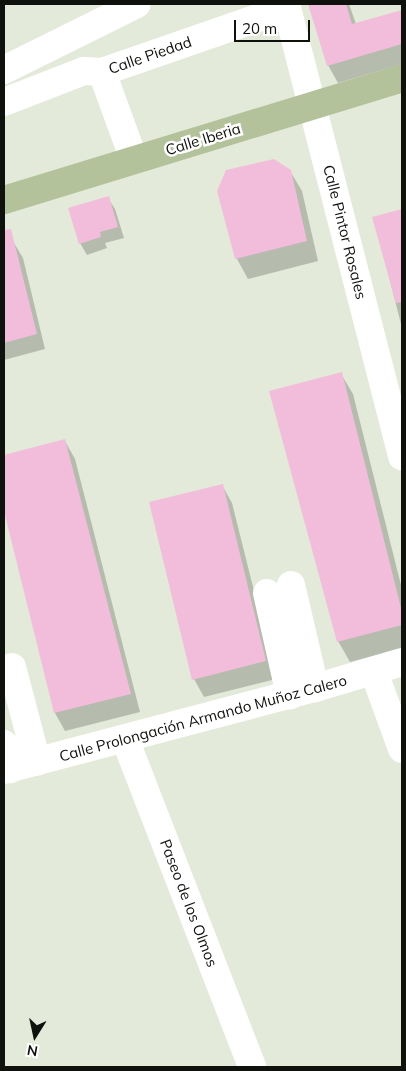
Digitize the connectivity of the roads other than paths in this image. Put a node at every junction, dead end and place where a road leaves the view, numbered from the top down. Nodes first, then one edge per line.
1 (138, 4) edge
2 (287, 8) joint
3 (4, 70) edge
4 (102, 72) junction
5 (402, 78) edge
6 (4, 102) edge
7 (313, 106) junction
8 (134, 160) junction
9 (4, 200) edge
10 (402, 457) edge
11 (279, 589) dead end
12 (402, 662) edge
13 (12, 667) dead end
14 (374, 672) junction
15 (302, 692) junction
16 (125, 738) junction
17 (402, 749) edge
18 (6, 761) edge
19 (37, 762) junction
20 (252, 1067) edge

1 - 3 street
2 - 4 street, Calle Piedad
2 - 7 street, Calle Pintor Rosales
4 - 6 street
4 - 8 street, Calle Piedad
5 - 7 main road, Calle Iberia
7 - 8 main road, Calle Iberia
7 - 10 street, Calle Pintor Rosales
8 - 9 main road, Calle Iberia
11 - 15 street
12 - 14 street, Calle Prolongación Armando Muñoz Calero
13 - 19 street
14 - 15 street, Calle Prolongación Armando Muñoz Calero
14 - 17 street
15 - 16 street, Calle Prolongación Armando Muñoz Calero
16 - 19 street, Calle Prolongación Armando Muñoz Calero
16 - 20 street, Paseo de los Olmos
18 - 19 street, Calle Prolongación Armando Muñoz Calero

